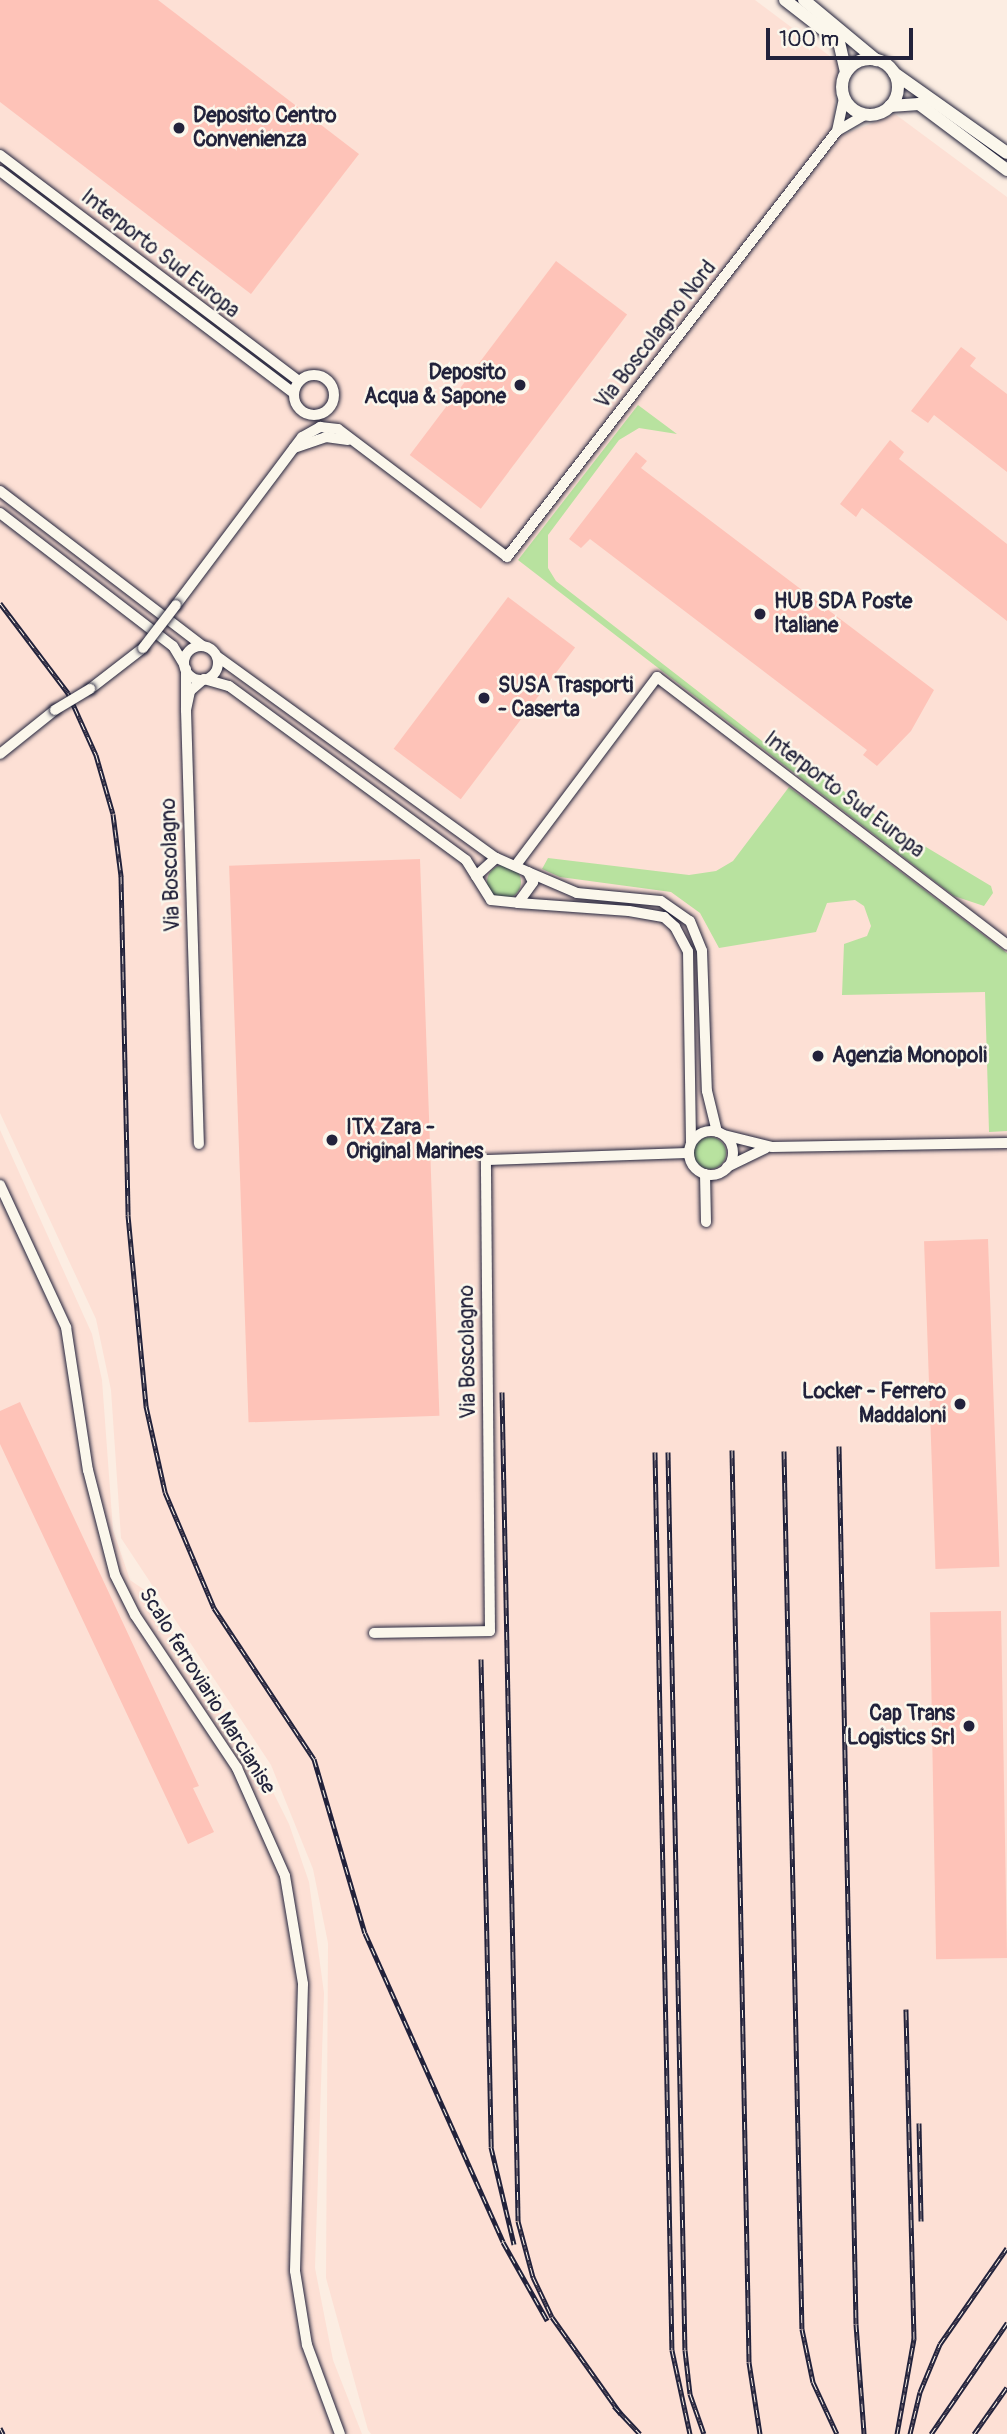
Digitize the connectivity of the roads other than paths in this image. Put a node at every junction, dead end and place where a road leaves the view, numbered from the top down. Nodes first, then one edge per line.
1 (785, 0) edge
2 (804, 0) edge
3 (879, 61) junction
4 (846, 72) junction
5 (893, 72) junction
6 (844, 99) junction
7 (890, 106) junction
8 (865, 115) junction
9 (837, 131) junction
10 (1007, 153) edge
11 (0, 155) edge
12 (1007, 170) edge
13 (0, 171) edge
14 (299, 381) junction
15 (294, 393) junction
16 (0, 491) edge
17 (0, 513) edge
18 (203, 646) junction
19 (218, 657) junction
20 (185, 666) junction
21 (204, 679) junction
22 (186, 710) junction
23 (0, 754) edge
24 (496, 859) junction
25 (516, 865) junction
26 (528, 872) junction
27 (476, 876) junction
28 (518, 903) junction
29 (1007, 945) edge
30 (721, 1134) junction
31 (1007, 1143) edge
32 (199, 1144) dead end
33 (690, 1147) junction
34 (772, 1147) junction
35 (727, 1167) junction
36 (705, 1174) junction
37 (0, 1185) edge
38 (706, 1222) dead end
39 (374, 1633) dead end
40 (340, 2434) edge

1 - 4 main road
2 - 3 main road
3 - 4 main road
3 - 5 main road
4 - 6 main road
5 - 7 main road
5 - 10 main road
6 - 8 main road
6 - 9 street, Via Boscolagno Nord
7 - 8 main road
7 - 12 main road
8 - 9 street, Via Boscolagno Nord
9 - 23 street, Via Boscolagno Nord, bridge
11 - 14 street, Interporto Sud Europa
13 - 15 street, Interporto Sud Europa
14 - 15 street
14 - 15 street
16 - 18 street
17 - 20 street
18 - 19 street
18 - 20 street
19 - 21 street
19 - 24 street
20 - 21 street
20 - 22 street, Via Boscolagno
21 - 22 street
21 - 27 street
22 - 32 street, Via Boscolagno
24 - 25 street
24 - 27 street
25 - 26 street
25 - 29 street, Interporto Sud Europa
26 - 28 street
26 - 30 street
27 - 28 street
28 - 33 street
30 - 33 street, Via Boscolagno
30 - 34 street
30 - 35 street
31 - 34 street
33 - 36 street
33 - 39 street, Via Boscolagno
34 - 35 street
35 - 36 street
36 - 38 street
37 - 40 street, Scalo ferroviario Marcianise

